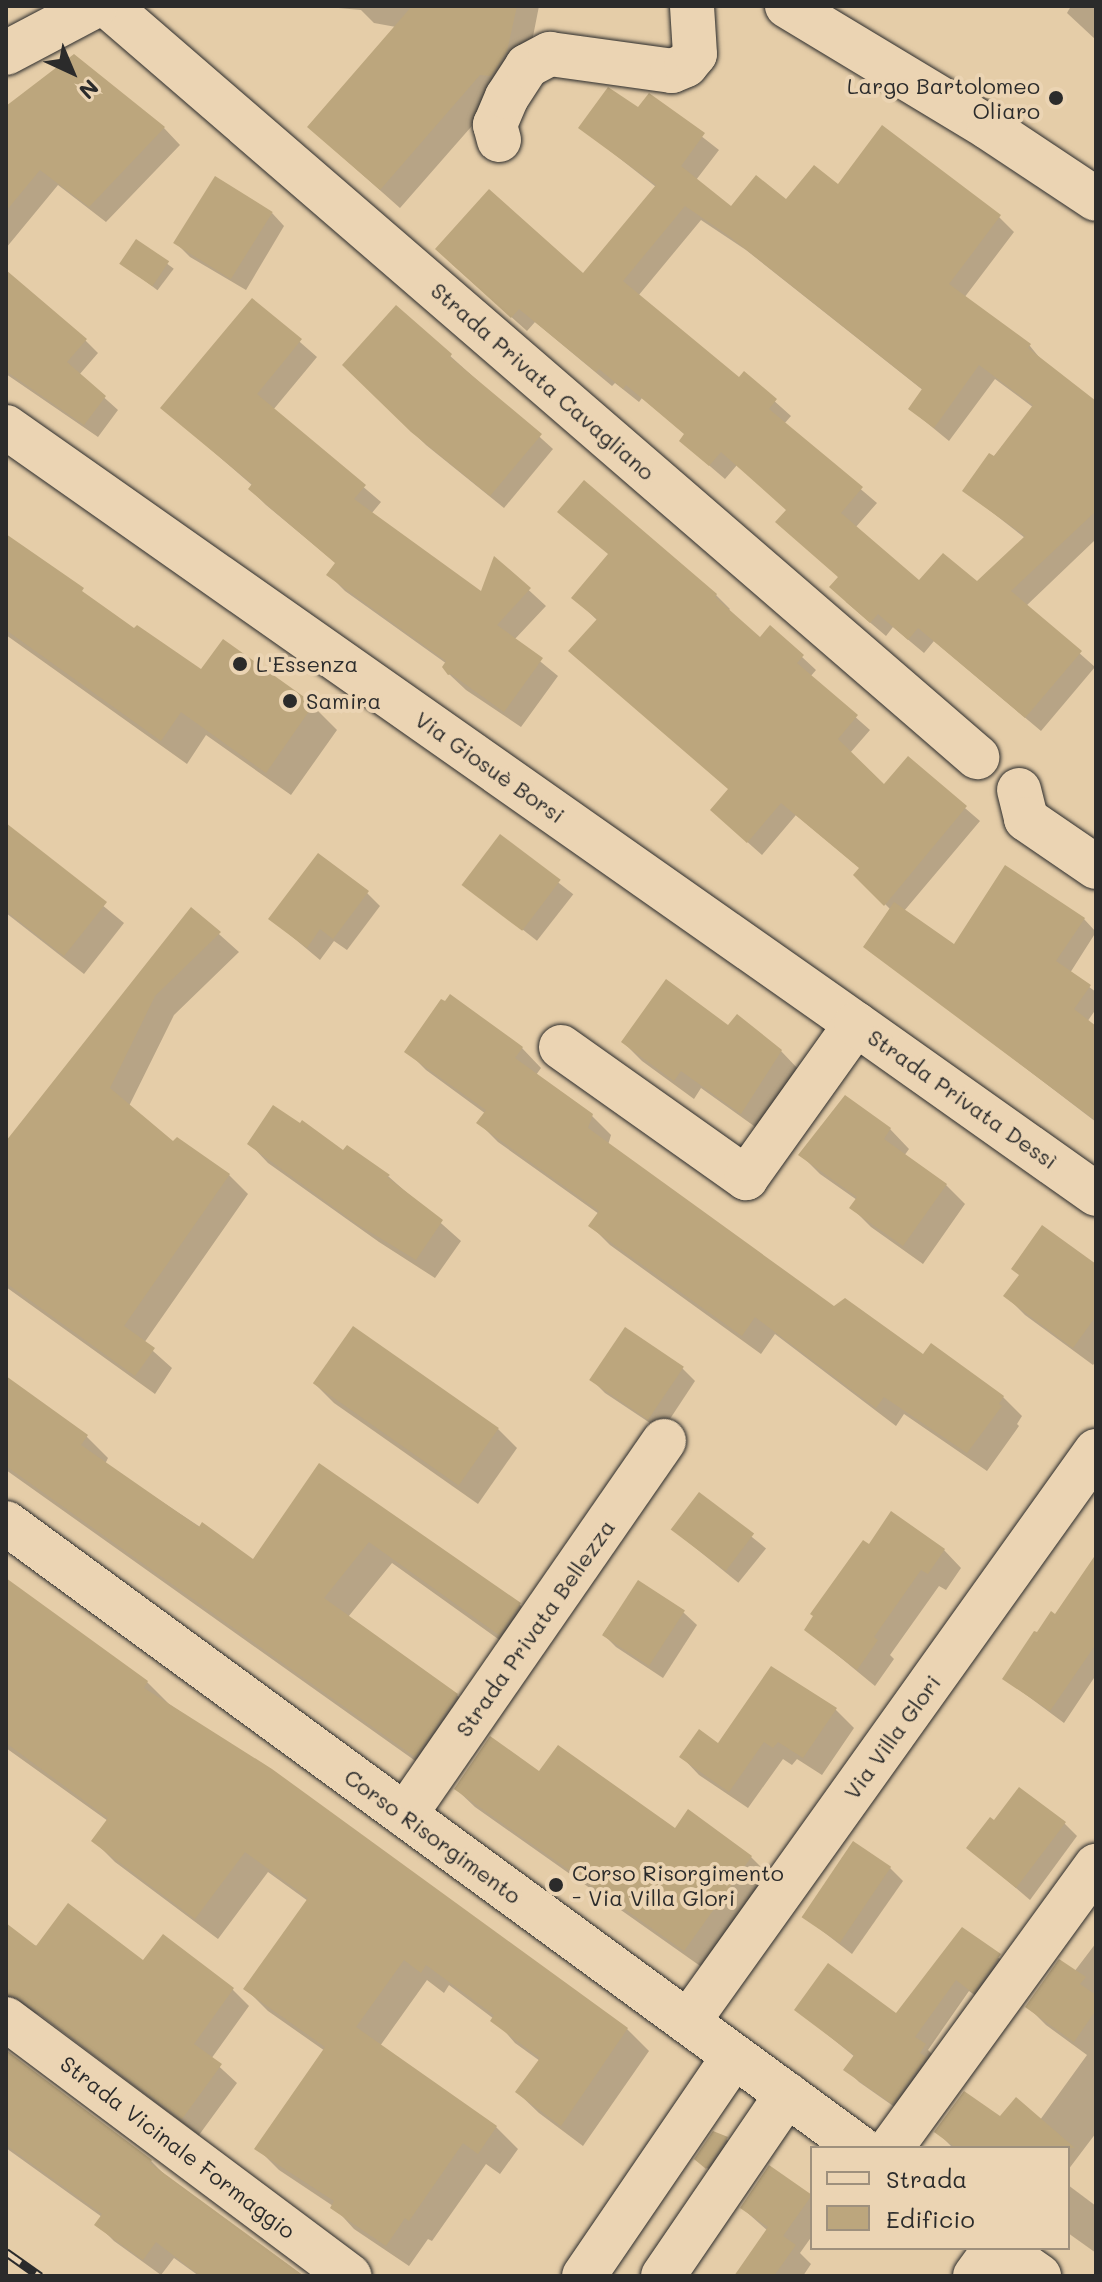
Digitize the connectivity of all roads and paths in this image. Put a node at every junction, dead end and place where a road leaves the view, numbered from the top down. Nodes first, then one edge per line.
1 (95, 6) edge
2 (108, 6) edge
3 (692, 6) edge
4 (787, 6) edge
5 (6, 53) edge
6 (499, 140) dead end
7 (1096, 199) edge
8 (6, 427) edge
9 (977, 757) dead end
10 (1019, 790) dead end
11 (1096, 867) edge
12 (856, 1024) junction
13 (561, 1047) dead end
14 (1096, 1194) edge
15 (664, 1441) dead end
16 (1096, 1451) edge
17 (6, 1523) edge
18 (405, 1815) junction
19 (1096, 1866) edge
20 (6, 2019) edge
21 (688, 2022) junction
22 (734, 2056) junction
23 (787, 2094) junction
24 (857, 2146) edge
25 (892, 2146) edge
26 (995, 2250) edge
27 (1000, 2250) edge
28 (349, 2276) edge
29 (584, 2276) edge
30 (663, 2276) edge
31 (975, 2276) edge
32 (1039, 2276) edge

1 - 5 street
2 - 9 street, Strada Privata Cavagliano
3 - 6 street
4 - 7 street
8 - 12 street, Via Giosuè Borsi
10 - 11 street
12 - 13 street, Strada Privata Dessì
12 - 14 street, Strada Privata Dessì
15 - 18 street, Strada Privata Bellezza
16 - 21 street, Via Villa Glori
17 - 18 street, Corso Risorgimento
18 - 21 street, Corso Risorgimento
19 - 25 street
20 - 28 street, Strada Vicinale Formaggio
21 - 22 street, Corso Risorgimento
22 - 23 street, Corso Risorgimento
22 - 29 street
23 - 24 street, Corso Risorgimento
23 - 30 street
26 - 31 street
27 - 32 street

